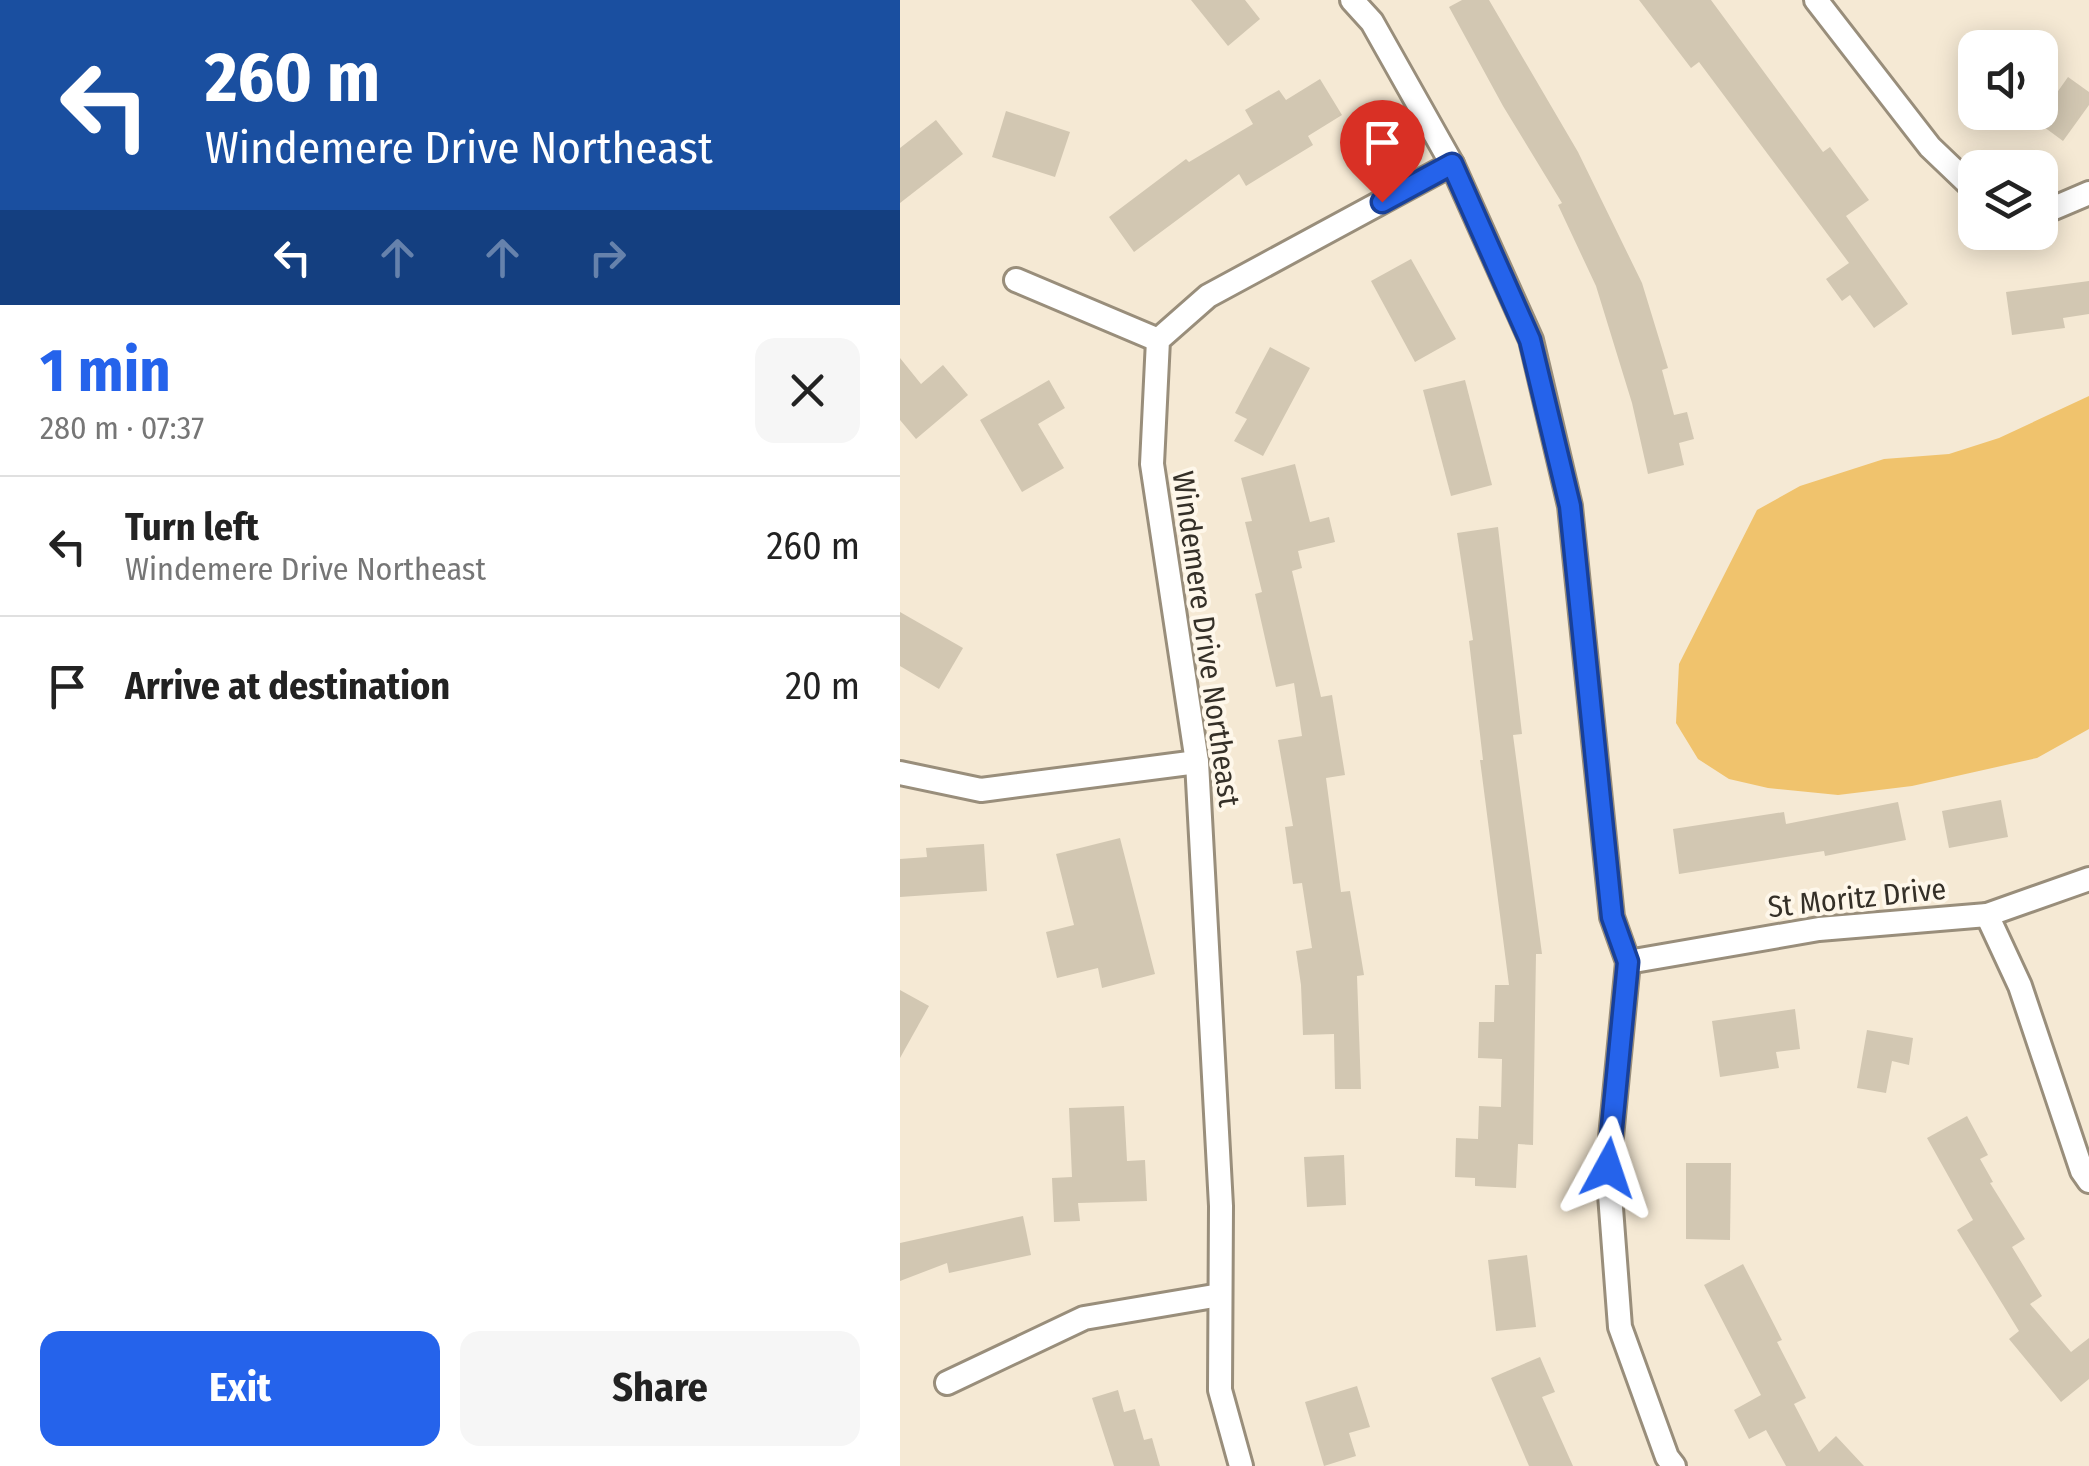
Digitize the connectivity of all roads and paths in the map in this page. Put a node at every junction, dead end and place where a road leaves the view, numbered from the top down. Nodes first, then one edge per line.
1 (1352, 0) edge
2 (1816, 0) edge
3 (1452, 164) junction
4 (1958, 174) edge
5 (2089, 193) edge
6 (2058, 206) edge
7 (1016, 280) dead end
8 (1158, 340) junction
9 (1197, 762) junction
10 (900, 773) edge
11 (2089, 879) edge
12 (1987, 915) junction
13 (1628, 962) junction
14 (2089, 1181) edge
15 (1220, 1295) junction
16 (947, 1383) dead end
17 (1241, 1466) edge
18 (1674, 1466) edge

1 - 3 street
2 - 4 street
3 - 8 street
3 - 13 street
5 - 6 street
7 - 8 street
8 - 9 street, Windemere Drive Northeast
9 - 10 street
9 - 15 street, Windemere Drive Northeast
11 - 12 street, St Moritz Drive
12 - 13 street, St Moritz Drive
12 - 14 street
13 - 18 street
15 - 16 street
15 - 17 street, Windemere Drive Northeast

